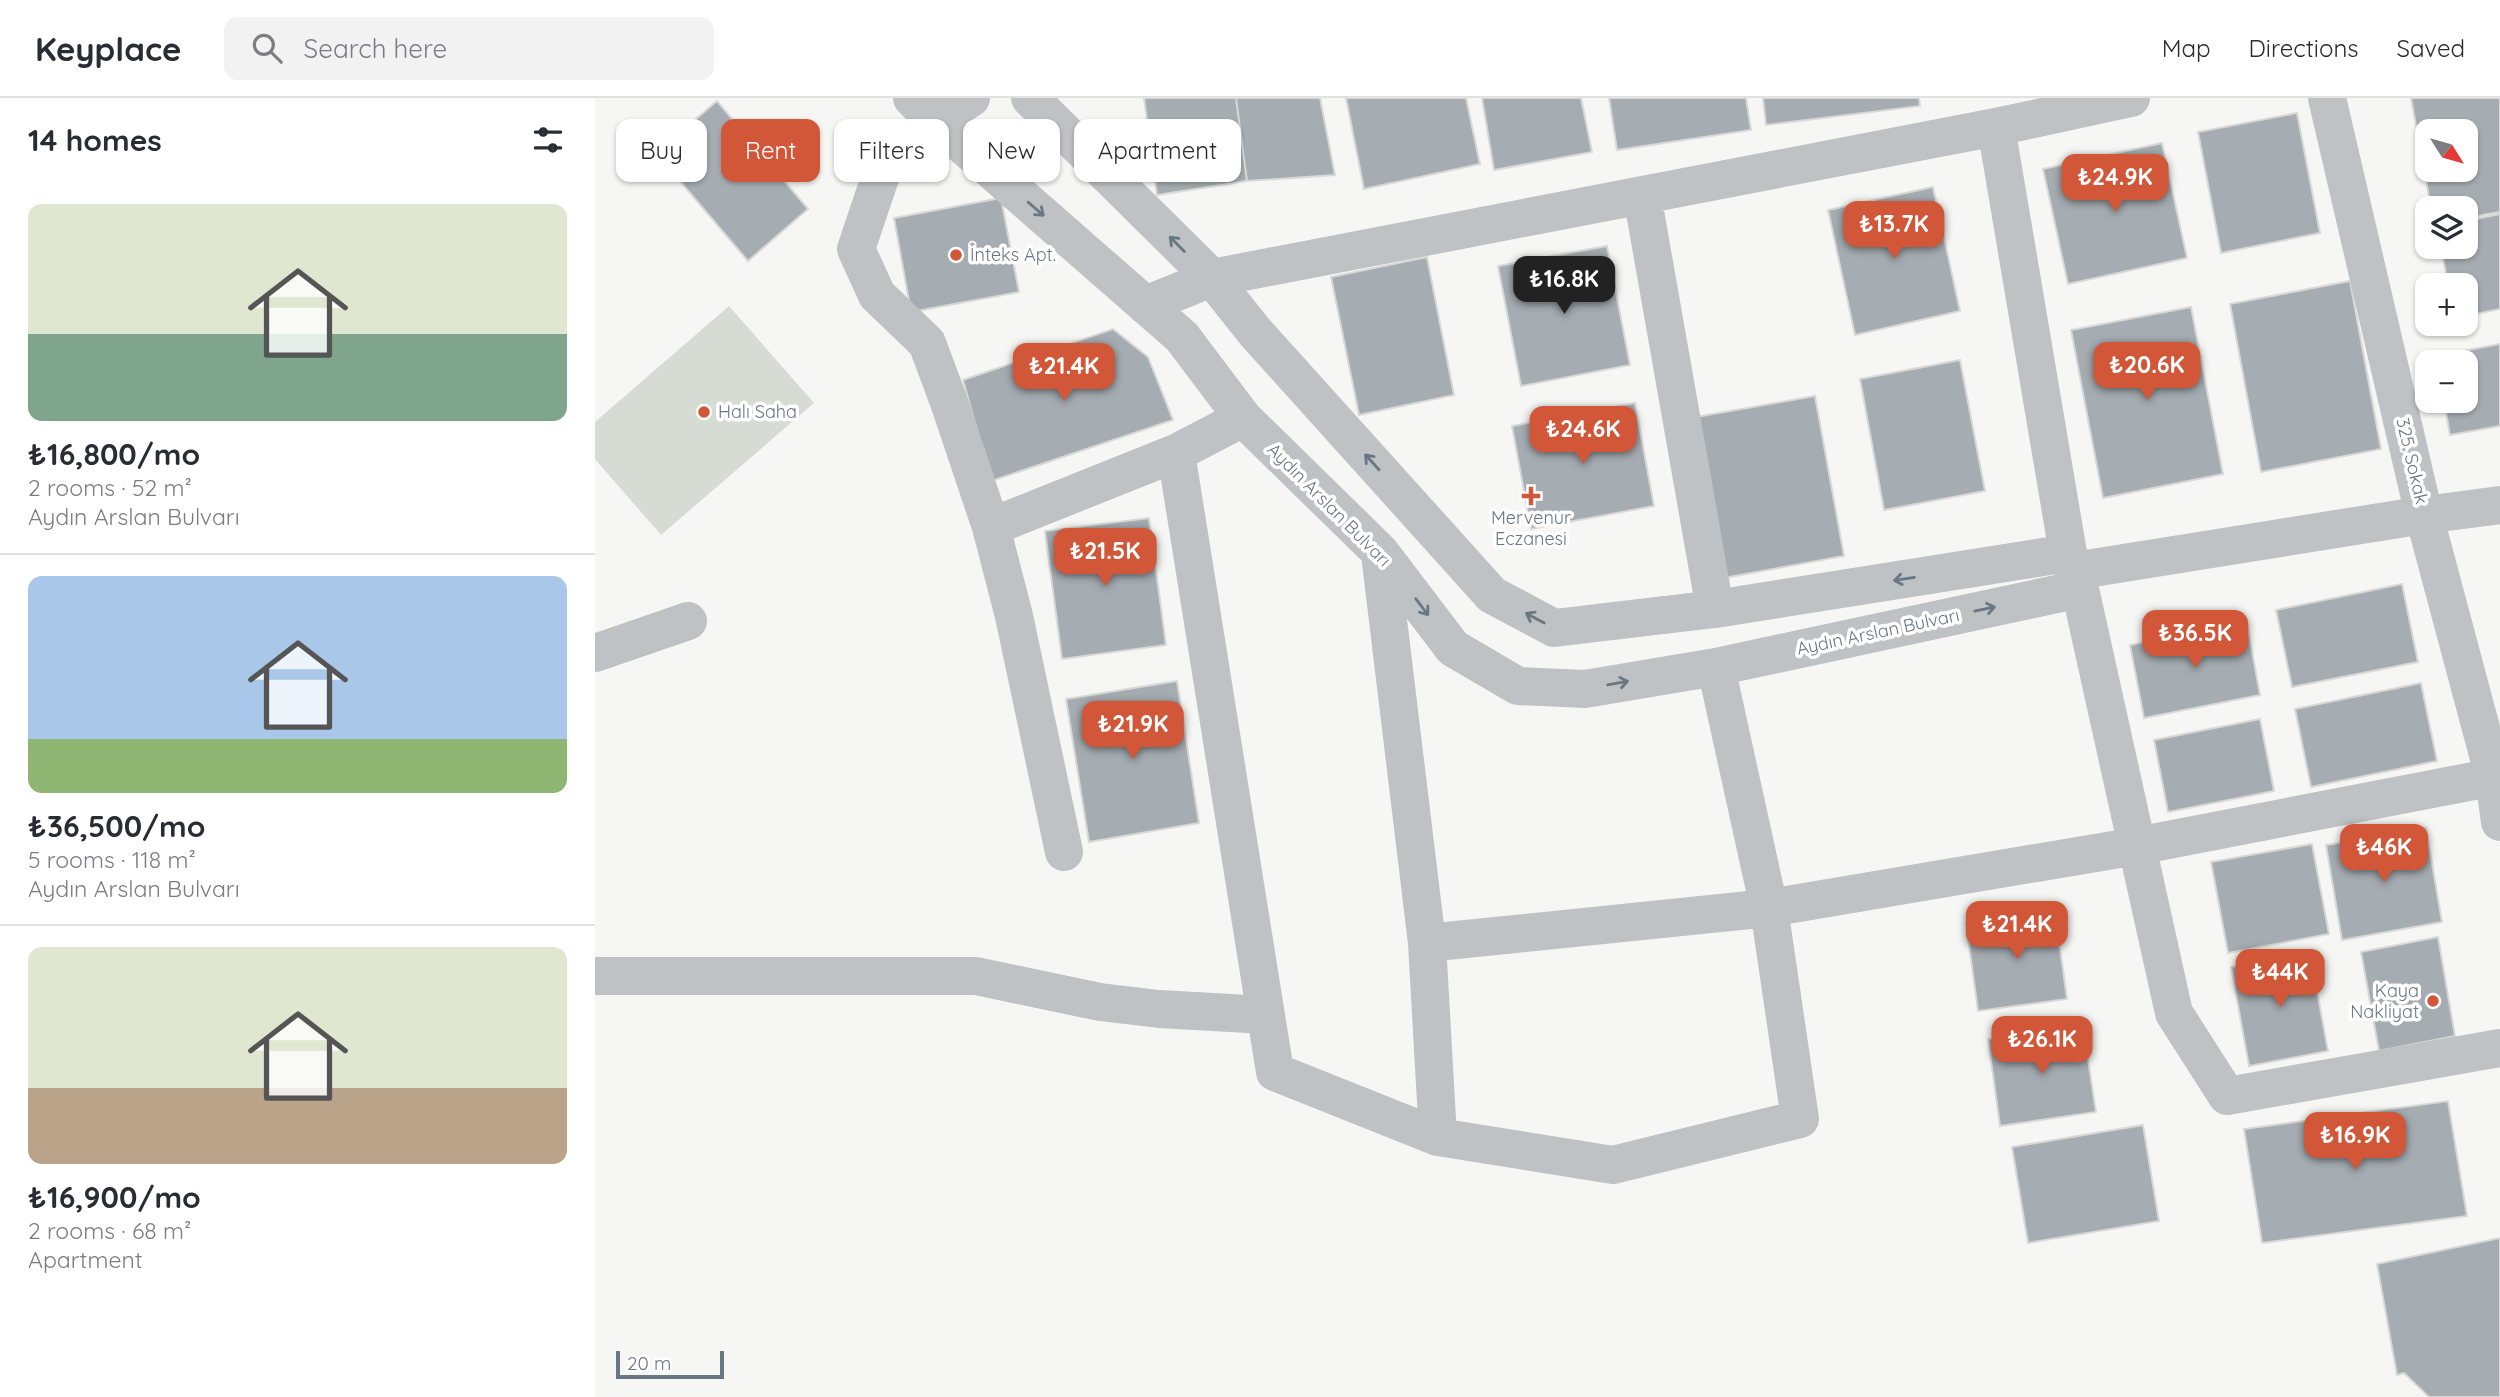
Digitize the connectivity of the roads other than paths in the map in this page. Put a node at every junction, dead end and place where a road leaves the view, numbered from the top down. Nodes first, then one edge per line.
1 (971, 98) edge
2 (1030, 98) edge
3 (2327, 98) edge
4 (2120, 99) edge
5 (924, 110) edge
6 (1996, 127) junction
7 (1641, 195) junction
8 (1212, 278) junction
9 (1145, 305) junction
10 (1243, 418) junction
11 (1176, 453) junction
12 (2500, 505) edge
13 (2424, 515) junction
14 (991, 527) junction
15 (1380, 552) junction
16 (2074, 571) junction
17 (1715, 609) junction
18 (688, 621) dead end
19 (595, 653) edge
20 (1716, 667) junction
21 (2494, 777) junction
22 (2500, 822) edge
23 (2137, 846) junction
24 (1064, 852) dead end
25 (1769, 908) junction
26 (1427, 943) junction
27 (595, 976) edge
28 (1266, 1015) junction
29 (2500, 1048) edge
30 (1438, 1137) junction

1 - 5 street
8 -> 2 street
3 - 13 street, 325. Sokak
4 - 6 street
5 -> 9 street, Aydın Arslan Bulvarı
5 - 14 street
6 - 7 street
6 - 16 street
7 - 8 street
7 - 17 street
8 - 9 street
17 -> 8 street
9 - 10 street, Aydın Arslan Bulvarı
10 - 11 street
10 - 15 street, Aydın Arslan Bulvarı
11 - 14 street
11 - 28 street
12 - 13 street, Aydın Arslan Bulvarı
13 - 16 street, Aydın Arslan Bulvarı
13 - 21 street, 325. Sokak
14 - 24 street
15 -> 20 street, Aydın Arslan Bulvarı
15 - 26 street
16 -> 17 street
20 -> 16 street, Aydın Arslan Bulvarı
16 - 23 street
18 - 19 street
20 - 25 street
21 - 22 street, 325. Sokak
21 - 23 street
23 - 25 street
23 - 29 street
25 - 26 street
25 - 30 street
26 - 30 street
27 - 28 street
28 - 30 street

